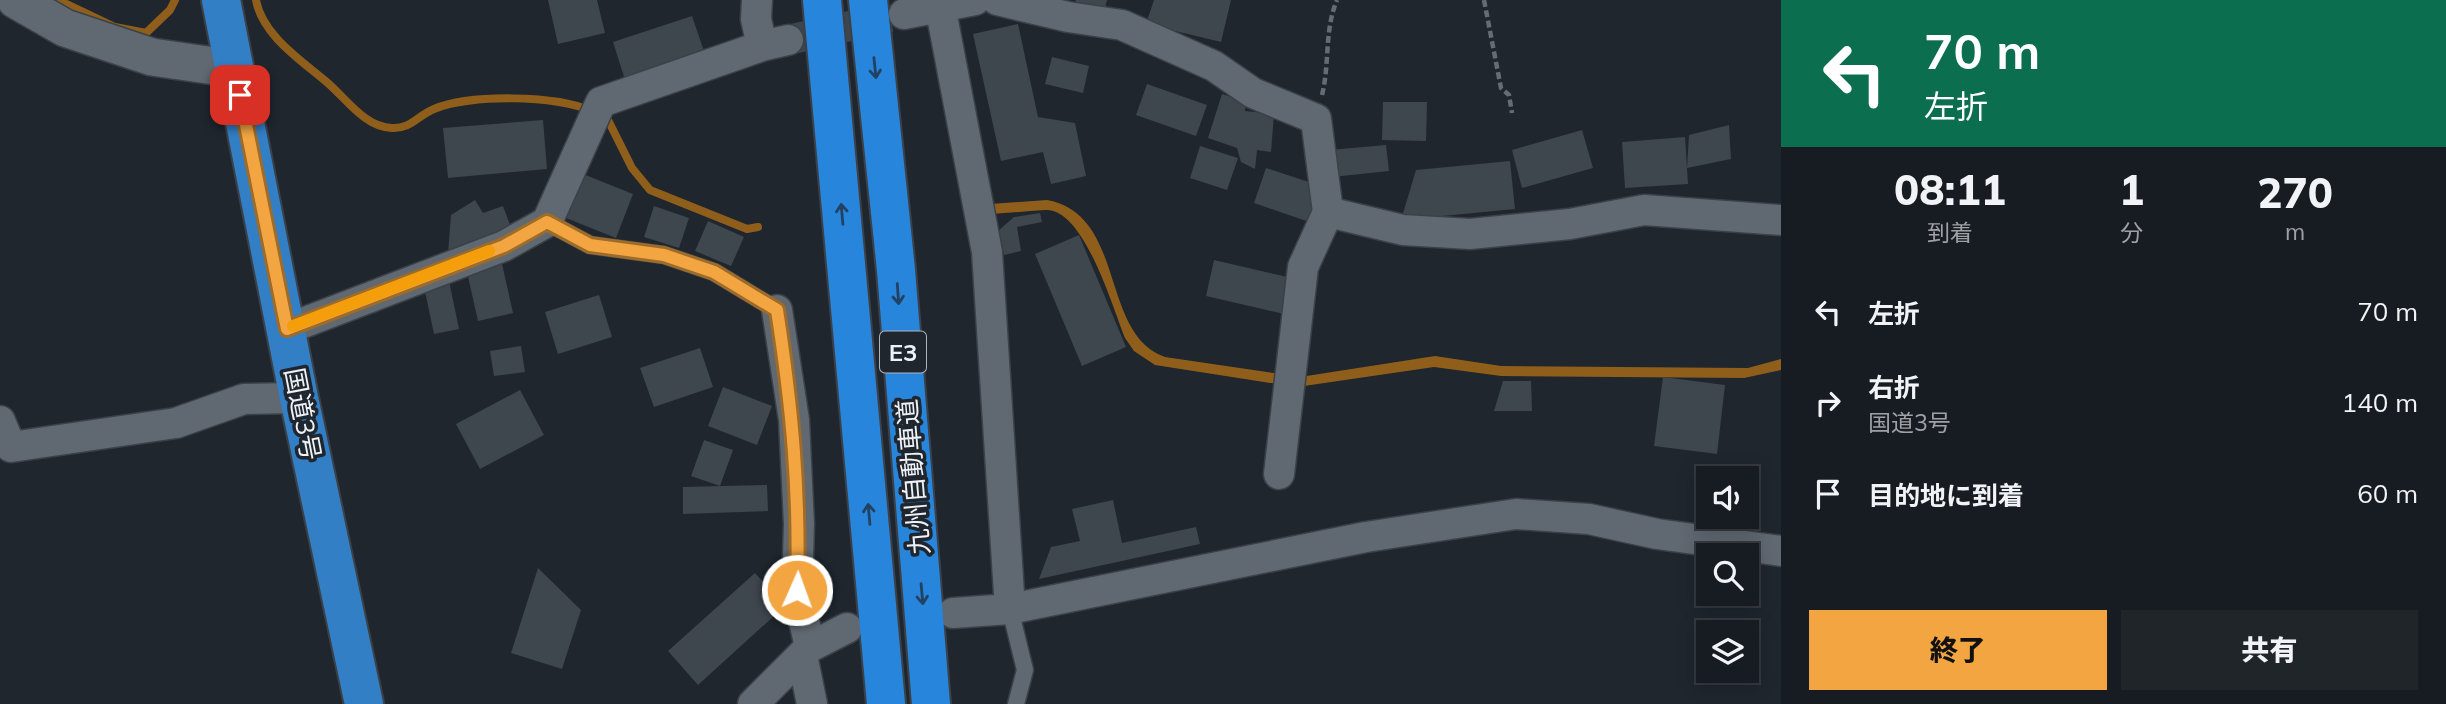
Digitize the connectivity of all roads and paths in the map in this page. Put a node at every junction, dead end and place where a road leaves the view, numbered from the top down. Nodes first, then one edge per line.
1 (16, 0) edge
2 (221, 0) edge
3 (757, 0) edge
4 (822, 0) edge
5 (868, 0) edge
6 (975, 0) edge
7 (998, 0) edge
8 (1337, 0) edge
9 (1484, 0) edge
10 (940, 2) edge
11 (904, 14) tunnel mouth
12 (235, 69) junction
13 (1512, 113) dead end
14 (1316, 119) junction
15 (1328, 212) junction
16 (1781, 220) edge
17 (547, 222) junction
18 (777, 310) joint
19 (287, 329) junction
20 (299, 398) junction
21 (4, 439) edge
22 (1279, 474) dead end
23 (1781, 551) edge
24 (1010, 609) junction
25 (953, 613) dead end
26 (847, 628) dead end
27 (806, 651) junction
28 (364, 704) edge
29 (753, 704) edge
30 (812, 704) edge
31 (886, 704) edge
32 (931, 704) edge
33 (1016, 704) edge

1 - 12 street
2 - 12 highway, 国道3号
3 - 17 street
31 -> 4 highway, 九州自動車道 / E3
5 -> 32 highway, 九州自動車道 / E3
6 - 10 street
7 - 14 street
8 - 14 path
9 - 13 path
10 - 11 street
10 - 24 street
12 - 19 highway, 国道3号
14 - 15 street
15 - 16 street
15 - 22 street
17 - 18 lane
17 - 19 street
18 - 27 street
19 - 20 highway, 国道3号
20 - 21 street
20 - 28 highway, 国道3号
23 - 24 street
24 - 25 street
24 - 33 lane
26 - 27 street
27 - 29 street
27 - 30 street

